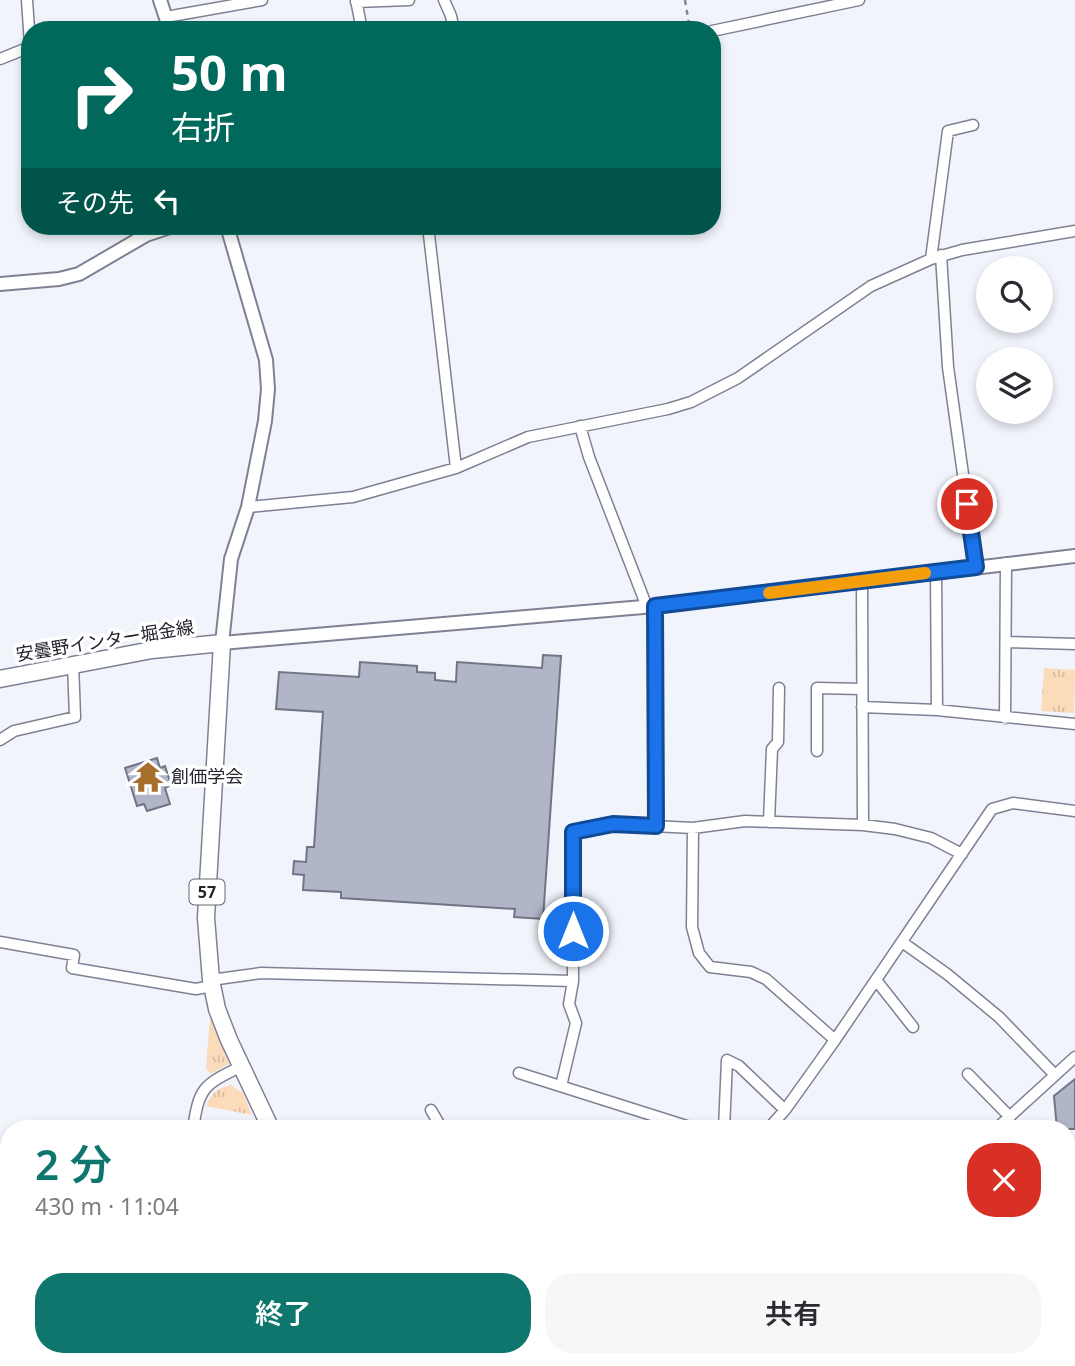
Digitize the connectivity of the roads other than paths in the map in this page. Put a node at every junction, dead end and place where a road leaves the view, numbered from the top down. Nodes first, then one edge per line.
1 (27, 0) edge
2 (160, 0) edge
3 (262, 0) edge
4 (409, 0) edge
5 (444, 0) edge
6 (859, 0) edge
7 (356, 1) edge
8 (28, 21) edge
9 (167, 21) edge
10 (176, 21) edge
11 (360, 21) edge
12 (452, 21) edge
13 (721, 30) edge
14 (21, 50) edge
15 (0, 59) edge
16 (973, 125) dead end
17 (1075, 232) edge
18 (145, 235) edge
19 (230, 235) edge
20 (429, 235) edge
21 (936, 257) junction
22 (0, 284) edge
23 (580, 426) junction
24 (456, 468) junction
25 (248, 507) junction
26 (1075, 556) edge
27 (1006, 563) junction
28 (976, 567) junction
29 (936, 571) junction
30 (862, 582) junction
31 (651, 606) junction
32 (1006, 642) junction
33 (222, 643) junction
34 (1075, 644) edge
35 (73, 663) junction
36 (0, 679) edge
37 (779, 688) dead end
38 (862, 689) junction
39 (862, 707) junction
40 (937, 710) junction
41 (1005, 718) junction
42 (1075, 724) edge
43 (0, 740) edge
44 (817, 751) dead end
45 (1075, 805) edge
46 (1075, 811) edge
47 (769, 822) junction
48 (863, 825) junction
49 (656, 826) junction
50 (693, 828) junction
51 (962, 854) junction
52 (0, 942) edge
53 (902, 942) junction
54 (876, 979) junction
55 (573, 981) junction
56 (211, 983) junction
57 (912, 1027) dead end
58 (835, 1040) junction
59 (1075, 1057) edge
60 (240, 1067) junction
61 (519, 1073) dead end
62 (968, 1074) dead end
63 (1055, 1075) junction
64 (561, 1086) junction
65 (431, 1110) dead end
66 (785, 1110) junction
67 (1010, 1117) junction
68 (194, 1120) edge
69 (266, 1120) edge
70 (437, 1120) edge
71 (668, 1120) edge
72 (724, 1120) edge
73 (776, 1120) edge
74 (1006, 1120) edge

1 - 8 street
2 - 9 street
3 - 10 street
4 - 7 street
5 - 12 street
6 - 13 street
7 - 11 street
14 - 15 street
16 - 21 street
17 - 21 street
18 - 22 street
19 - 25 street
20 - 24 street
21 - 23 street
21 - 28 street
23 - 24 street
23 - 31 street
24 - 25 street
25 - 33 street
26 - 27 street
27 - 28 street
27 - 32 street
28 - 29 street
29 - 30 street
29 - 40 street
30 - 31 street
30 - 38 street
31 - 33 street
31 - 49 street
32 - 34 street
32 - 41 street
33 - 35 main road, 安曇野インター堀金線
33 - 56 main road, 57
35 - 36 main road, 安曇野インター堀金線
35 - 43 street
37 - 47 street
38 - 39 street
38 - 44 street
39 - 40 street
39 - 48 street
40 - 41 street
41 - 42 street
45 - 46 street
46 - 51 street
47 - 48 street
47 - 50 street
48 - 51 street
49 - 50 street
49 - 55 street
50 - 58 street
51 - 53 street
52 - 56 street
53 - 54 street
53 - 63 street
54 - 57 street
54 - 58 street
55 - 56 street
55 - 64 street
56 - 60 main road, 57
58 - 66 street
59 - 63 street
60 - 68 street
60 - 69 main road, 57
61 - 64 street
62 - 67 street
63 - 67 street
64 - 71 street
65 - 70 street
66 - 72 street
66 - 73 street
67 - 74 street

